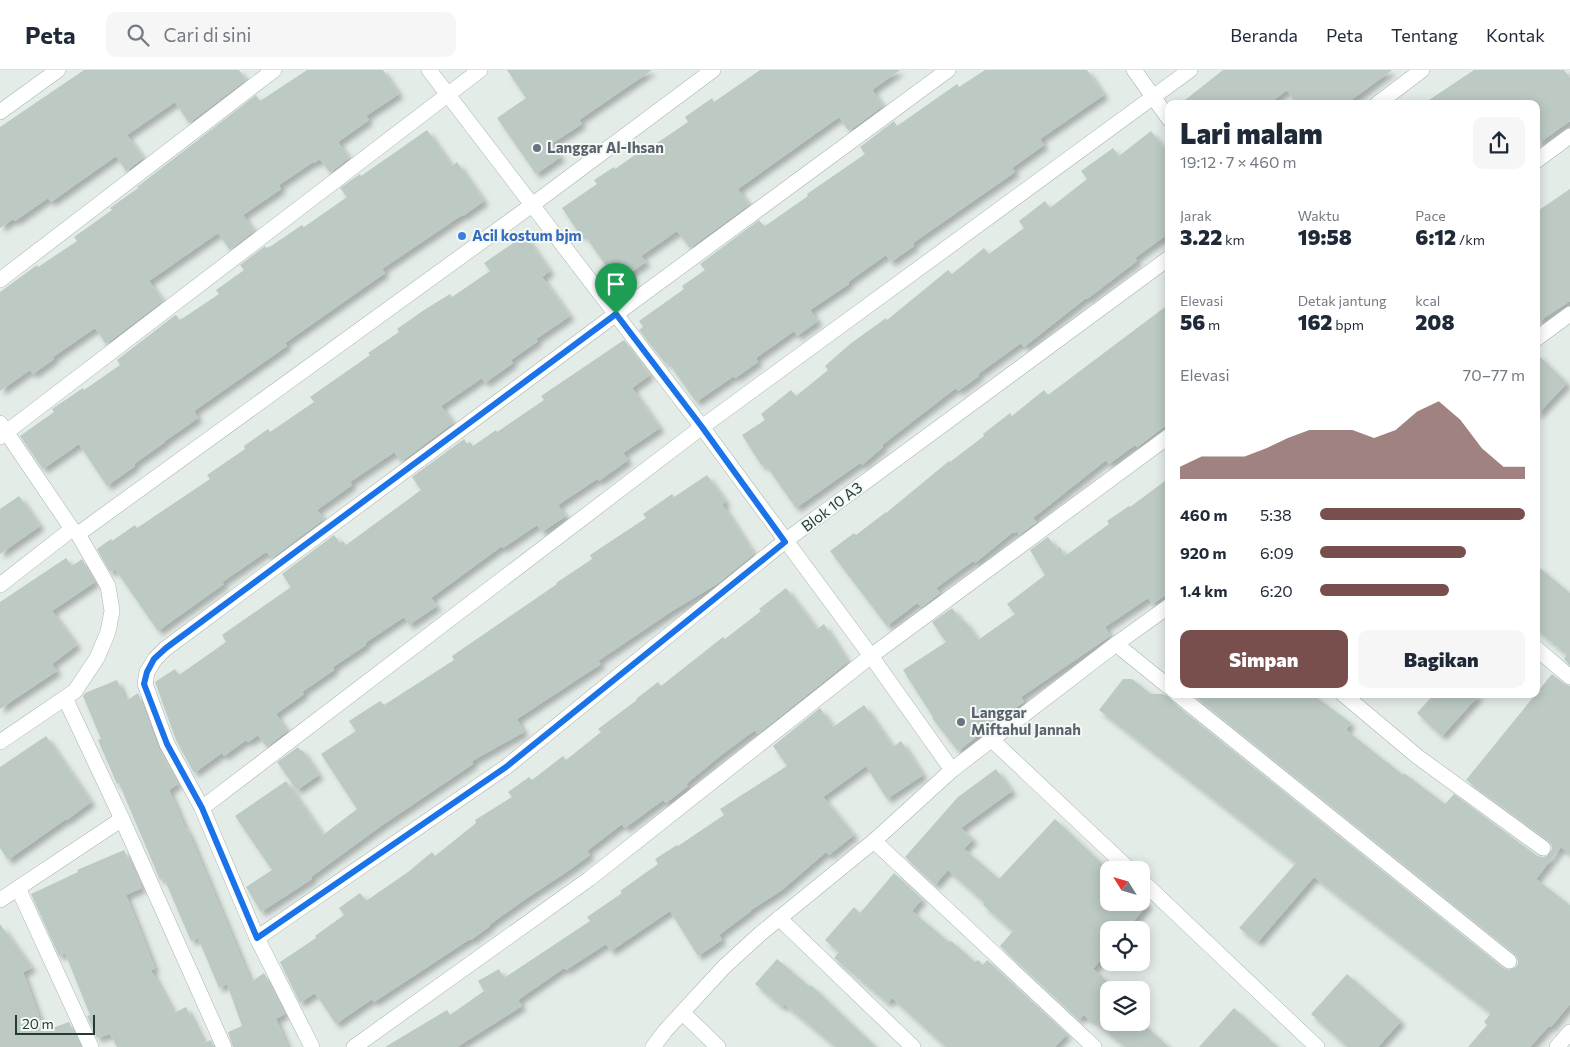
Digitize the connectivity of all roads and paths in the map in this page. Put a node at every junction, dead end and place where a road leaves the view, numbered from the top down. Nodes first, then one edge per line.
1 (58, 70) edge
2 (274, 70) edge
3 (429, 70) edge
4 (480, 70) edge
5 (713, 70) edge
6 (948, 70) edge
7 (1134, 70) edge
8 (1190, 70) edge
9 (1422, 70) edge
10 (448, 94) junction
11 (1154, 98) junction
12 (1382, 100) edge
13 (0, 112) edge
14 (1165, 113) edge
15 (1570, 136) edge
16 (1540, 158) edge
17 (532, 205) junction
18 (1165, 261) edge
19 (0, 280) edge
20 (616, 314) junction
21 (1570, 314) edge
22 (1540, 336) edge
23 (702, 427) junction
24 (2, 431) edge
25 (1165, 439) edge
26 (75, 531) junction
27 (785, 542) junction
28 (0, 585) edge
29 (1165, 609) edge
30 (1116, 644) junction
31 (1540, 652) edge
32 (871, 656) junction
33 (1570, 678) edge
34 (1165, 684) edge
35 (65, 698) junction
36 (1182, 698) edge
37 (1349, 698) edge
38 (992, 740) junction
39 (0, 742) edge
40 (952, 770) junction
41 (202, 808) junction
42 (122, 819) junction
43 (874, 841) junction
44 (1543, 848) dead end
45 (1120, 861) edge
46 (18, 888) junction
47 (1150, 888) edge
48 (0, 900) edge
49 (779, 918) junction
50 (257, 938) junction
51 (1509, 962) dead end
52 (683, 1013) junction
53 (1570, 1032) edge
54 (91, 1047) edge
55 (224, 1047) edge
56 (312, 1047) edge
57 (354, 1047) edge
58 (653, 1047) edge
59 (718, 1047) edge
60 (913, 1047) edge
61 (1094, 1047) edge
62 (1318, 1047) edge
63 (1557, 1047) edge

1 - 13 street
2 - 19 street
3 - 10 street
4 - 10 street
5 - 17 street
6 - 20 street
7 - 11 street
8 - 11 street
9 - 12 street
10 - 17 street
10 - 24 street
11 - 14 street
11 - 23 street
15 - 16 street
17 - 20 street
17 - 26 street
18 - 27 street, Blok 10 A3
20 - 23 street
20 - 41 street
21 - 22 street
23 - 27 street
23 - 41 street
24 - 26 street
25 - 32 street
26 - 28 street
26 - 35 street
27 - 32 street
27 - 50 street, Blok 10 A3
29 - 30 street
30 - 34 street
30 - 38 street
31 - 33 street
32 - 40 street
32 - 57 street
35 - 39 street
35 - 42 street
36 - 51 street
37 - 44 street
38 - 40 street
38 - 45 street
40 - 43 street
41 - 50 street
42 - 46 street
42 - 55 street
43 - 49 street
43 - 61 street
46 - 48 street
46 - 54 street
47 - 62 street
49 - 52 street
49 - 60 street
50 - 56 street
52 - 58 street
52 - 59 street
53 - 63 street

